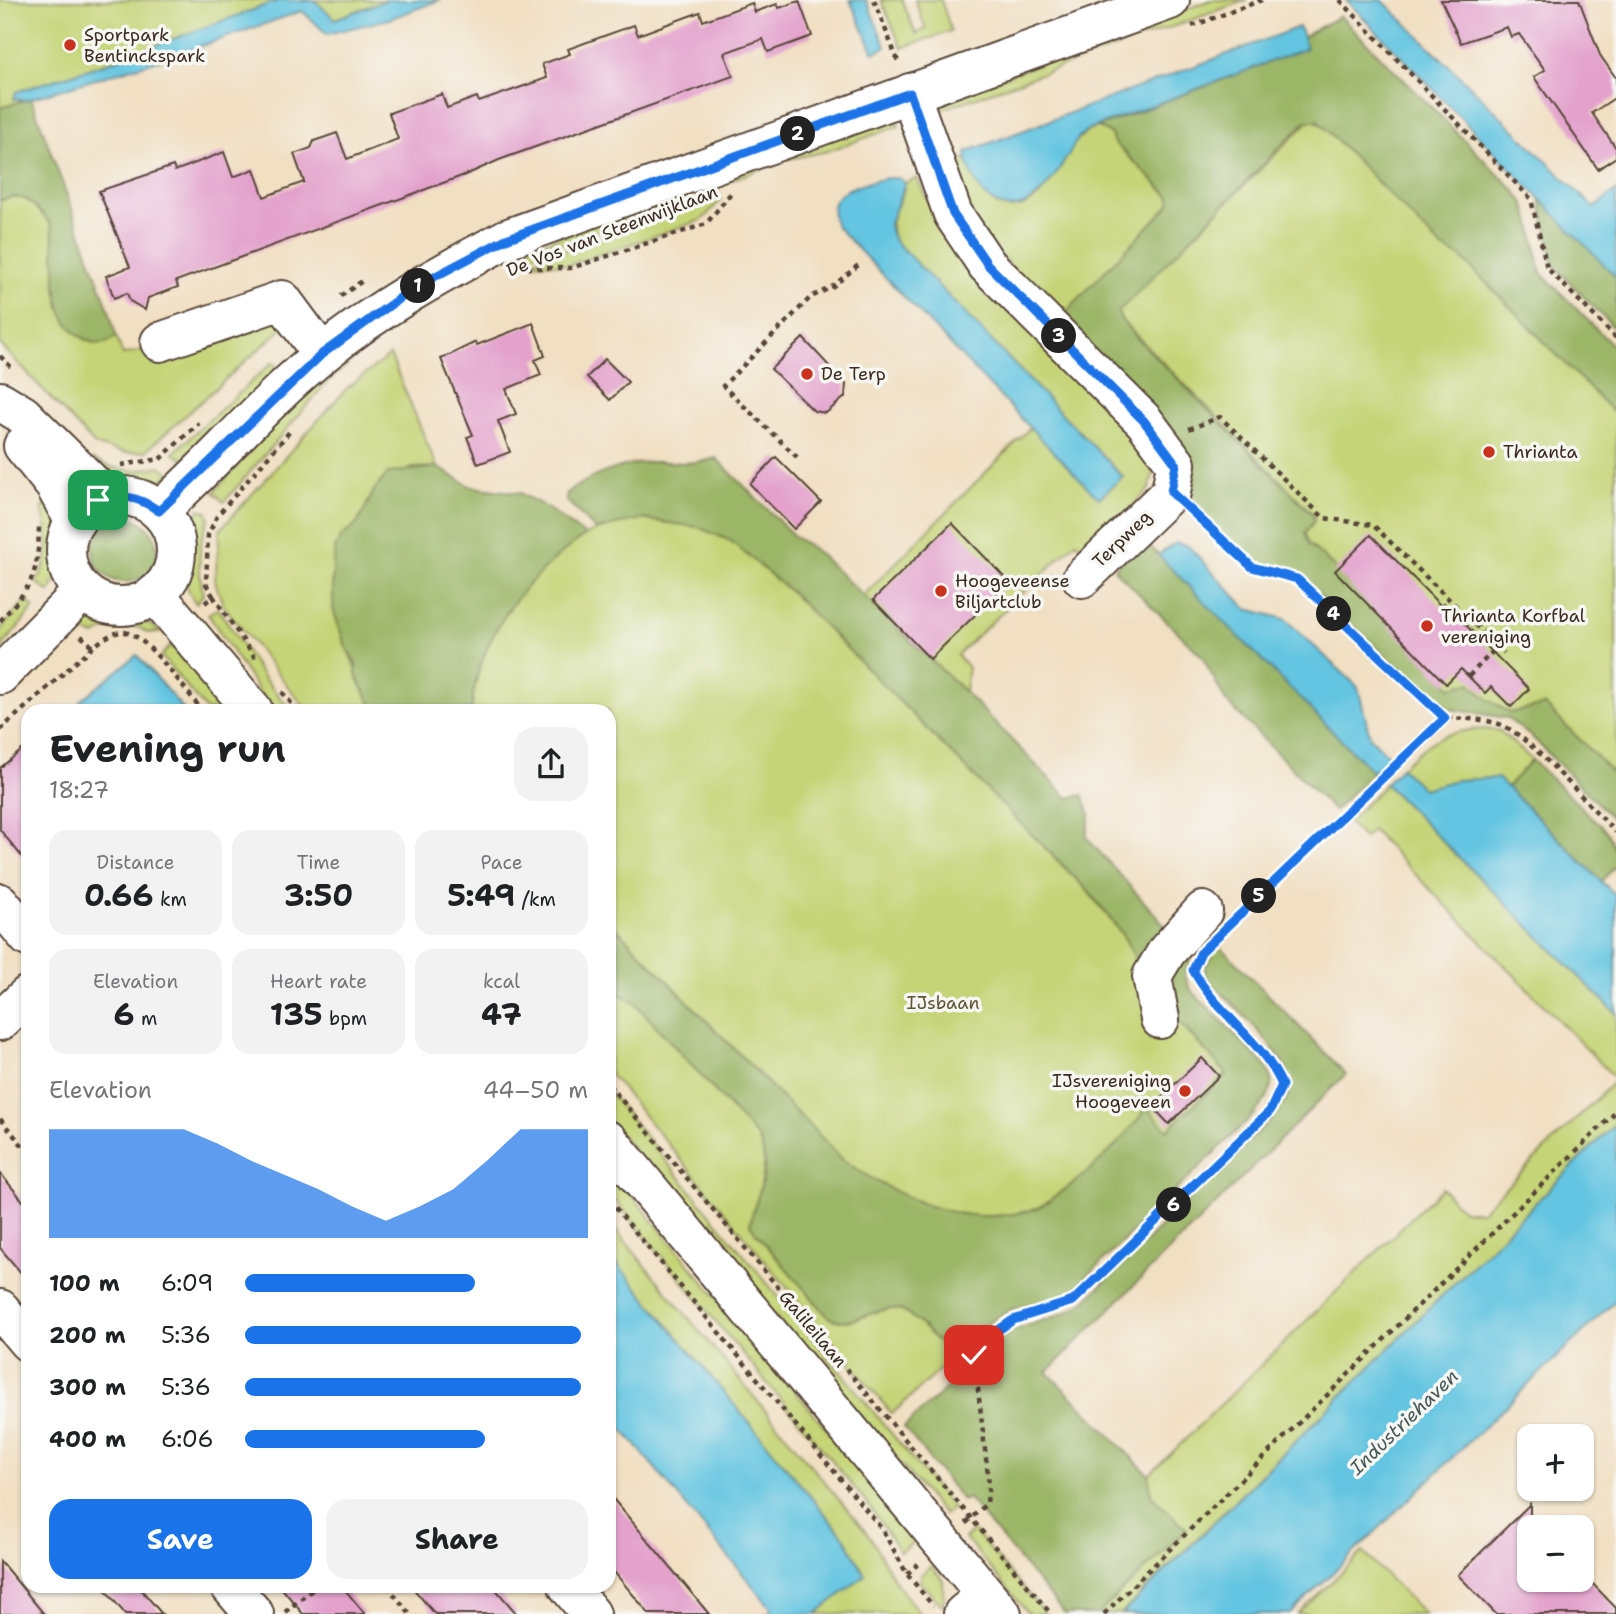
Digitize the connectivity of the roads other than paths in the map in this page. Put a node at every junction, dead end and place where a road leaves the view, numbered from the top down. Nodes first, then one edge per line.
1 (1170, 0) edge
2 (910, 93) junction
3 (160, 342) dead end
4 (322, 354) junction
5 (0, 401) edge
6 (0, 413) edge
7 (107, 498) junction
8 (159, 511) junction
9 (75, 522) junction
10 (1082, 578) dead end
11 (83, 591) junction
12 (155, 594) junction
13 (0, 675) edge
14 (266, 700) edge
15 (0, 903) edge
16 (1218, 916) road end
17 (21, 928) edge
18 (21, 1002) edge
19 (1160, 1019) dead end
20 (0, 1021) edge
21 (616, 1149) edge
22 (0, 1309) edge
23 (21, 1332) edge
24 (236, 1593) edge
25 (574, 1593) edge
26 (983, 1608) edge
27 (254, 1614) edge
28 (591, 1614) edge

1 - 2 street, De Vos van Steenwijklaan
2 - 4 street, De Vos van Steenwijklaan
2 - 10 street, Terpweg
3 - 4 street
4 - 8 street, De Vos van Steenwijklaan
5 - 7 street
6 - 9 street
7 - 8 street
7 - 9 street
8 - 12 street
9 - 11 street
11 - 12 street
11 - 13 street
12 - 14 street
15 - 17 street
16 - 19 street
18 - 20 street
21 - 26 street
22 - 23 street
24 - 27 street
25 - 28 street

